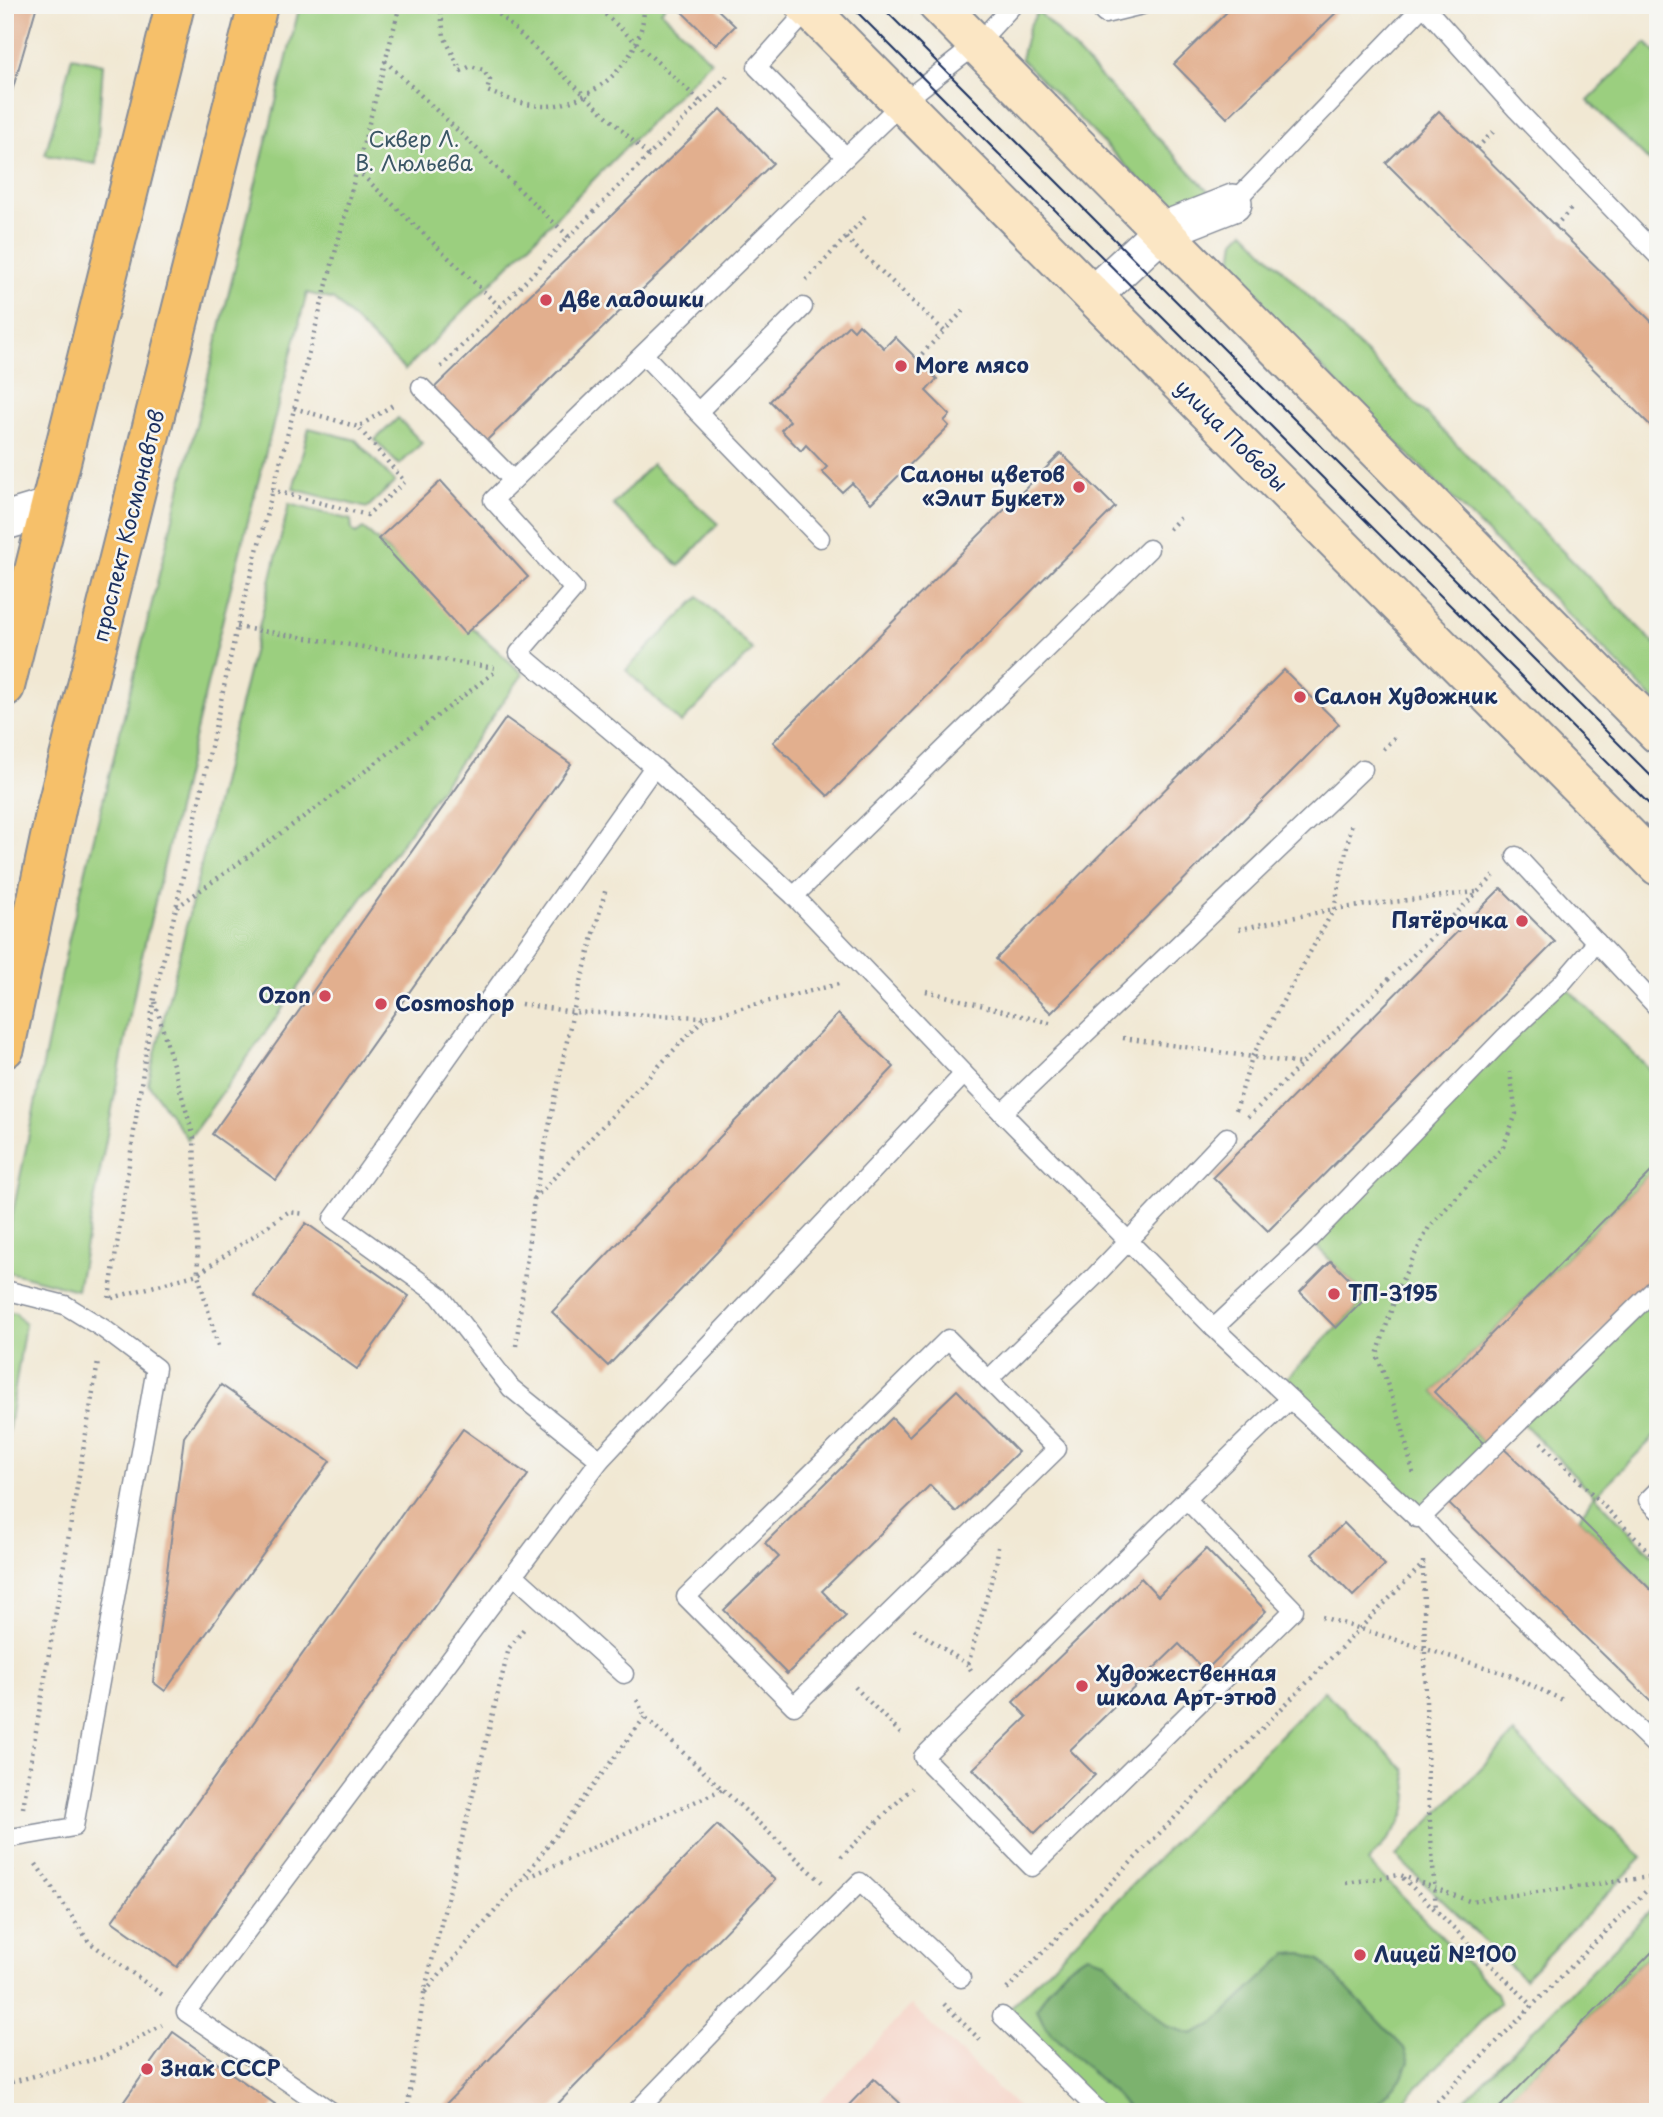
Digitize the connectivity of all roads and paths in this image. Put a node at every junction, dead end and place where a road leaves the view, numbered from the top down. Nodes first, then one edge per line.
1 (175, 5) edge
2 (258, 5) edge
3 (400, 5) edge
4 (440, 5) edge
5 (489, 5) edge
6 (594, 5) edge
7 (643, 5) edge
8 (938, 5) edge
9 (1013, 5) edge
10 (1096, 5) edge
11 (1142, 5) edge
12 (1423, 6) edge
13 (807, 7) edge
14 (636, 43) junction
15 (977, 44) junction
16 (385, 61) junction
17 (730, 74) dead end
18 (585, 96) junction
19 (702, 103) junction
20 (902, 103) junction
21 (1497, 129) dead end
22 (1477, 148) dead end
23 (649, 156) junction
24 (846, 157) junction
25 (356, 170) junction
26 (1233, 203) joint
27 (1574, 206) dead end
28 (868, 215) dead end
29 (1555, 226) dead end
30 (1162, 231) junction
31 (569, 237) junction
32 (846, 238) junction
33 (1658, 256) edge
34 (1093, 295) junction
35 (500, 307) junction
36 (803, 307) joint
37 (965, 309) dead end
38 (944, 331) junction
39 (644, 355) junction
40 (917, 359) dead end
41 (421, 387) junction
42 (294, 408) junction
43 (698, 412) junction
44 (358, 427) junction
45 (513, 480) junction
46 (271, 490) junction
47 (48, 508) junction
48 (5, 521) edge
49 (820, 538) dead end
50 (1149, 549) dead end
51 (237, 627) junction
52 (5, 687) edge
53 (1658, 734) edge
54 (654, 767) junction
55 (1363, 769) joint
56 (1516, 856) joint
57 (1658, 866) edge
58 (608, 881) dead end
59 (1477, 892) junction
60 (794, 897) junction
61 (176, 908) junction
62 (1334, 909) junction
63 (1181, 942) junction
64 (1597, 942) junction
65 (154, 998) junction
66 (489, 999) junction
67 (1658, 1008) edge
68 (573, 1012) junction
69 (705, 1017) dead end
70 (1505, 1037) junction
71 (5, 1048) edge
72 (964, 1074) junction
73 (1002, 1113) junction
74 (1227, 1137) junction
75 (333, 1219) junction
76 (1128, 1241) junction
77 (198, 1274) junction
78 (1658, 1286) edge
79 (5, 1290) edge
80 (109, 1299) junction
81 (1214, 1328) junction
82 (104, 1329) junction
83 (218, 1346) dead end
84 (989, 1380) junction
85 (510, 1388) junction
86 (1290, 1399) junction
87 (1521, 1421) junction
88 (600, 1460) junction
89 (1658, 1490) edge
90 (1186, 1499) junction
91 (1002, 1503) junction
92 (1658, 1510) edge
93 (1422, 1517) junction
94 (1445, 1542) junction
95 (1658, 1562) edge
96 (1423, 1563) junction
97 (514, 1575) junction
98 (545, 1602) junction
99 (1294, 1610) junction
100 (890, 1613) junction
101 (1360, 1628) junction
102 (1425, 1648) junction
103 (968, 1665) junction
104 (835, 1667) junction
105 (624, 1674) joint
106 (989, 1693) junction
107 (1567, 1702) dead end
108 (645, 1717) junction
109 (1658, 1748) edge
110 (928, 1762) junction
111 (723, 1789) junction
112 (11, 1838) edge
113 (836, 1862) dead end
114 (827, 1870) dead end
115 (1400, 1875) junction
116 (1658, 1876) edge
117 (818, 1879) junction
118 (521, 1881) junction
119 (1658, 1882) edge
120 (1346, 1883) dead end
121 (1436, 1889) junction
122 (841, 1900) junction
123 (5, 1906) edge
124 (1436, 1910) junction
125 (961, 1978) dead end
126 (424, 1993) junction
127 (1000, 1995) dead end
128 (1532, 2005) junction
129 (186, 2012) junction
130 (1002, 2016) dead end
131 (5, 2084) edge
132 (332, 2112) edge
133 (407, 2112) edge
134 (636, 2112) edge
135 (1100, 2112) edge
136 (1427, 2112) edge

1 - 47 main road
2 - 71 main road, проспект Космонавтов
3 - 16 path
4 - 18 path
5 - 18 path
6 - 14 path
7 - 14 path
8 - 15 main road
9 - 15 lane
10 - 11 lane
12 - 26 lane
12 - 33 lane
13 - 20 main road, улица Победы
13 - 24 lane
14 - 18 path
14 - 19 path
15 - 20 lane
15 - 30 main road
16 - 25 path
16 - 31 path
17 - 19 path
18 - 23 path
19 - 23 path
20 - 24 lane
20 - 34 main road, улица Победы
21 - 22 path
23 - 31 path
24 - 39 lane
25 - 35 path
25 - 42 path
26 - 30 street
27 - 29 path
28 - 32 path
30 - 34 street
30 - 53 main road
31 - 35 path
32 - 36 path
32 - 38 path
34 - 57 main road, улица Победы
35 - 41 path
36 - 43 lane
37 - 38 path
38 - 40 path
39 - 43 lane
39 - 45 lane
41 - 44 path
41 - 45 lane
42 - 44 path
42 - 46 path
43 - 49 lane
44 - 46 path
45 - 54 lane
46 - 51 path
47 - 48 street
47 - 52 main road
50 - 60 lane
51 - 61 path
51 - 61 path
54 - 60 lane
54 - 66 lane
55 - 62 path
55 - 63 lane
56 - 59 path
56 - 64 lane
58 - 68 path
59 - 62 path
59 - 74 path
60 - 72 lane
61 - 65 path
62 - 63 path
62 - 74 path
63 - 73 lane
64 - 67 lane
64 - 70 lane
65 - 77 path
65 - 80 path
66 - 68 path
66 - 75 lane
68 - 69 path
68 - 85 path
70 - 81 lane
70 - 93 path
72 - 73 lane
72 - 88 lane
73 - 76 lane
74 - 76 lane
75 - 77 path
75 - 85 lane
76 - 81 lane
76 - 84 lane
77 - 80 path
77 - 83 path
78 - 87 lane
79 - 82 lane
80 - 82 path
81 - 86 lane
82 - 112 path
82 - 112 lane
84 - 91 lane
84 - 104 lane
85 - 88 lane
86 - 90 lane
86 - 93 lane
87 - 93 lane
87 - 95 path
88 - 97 lane
89 - 92 lane
90 - 99 lane
90 - 106 lane
91 - 100 lane
91 - 103 path
93 - 94 lane
93 - 96 path
94 - 96 path
94 - 109 lane
96 - 101 path
96 - 102 path
97 - 98 lane
97 - 129 lane
98 - 105 lane
98 - 126 path
99 - 101 path
99 - 110 lane
100 - 103 path
100 - 104 lane
101 - 102 path
101 - 127 path
102 - 107 path
102 - 121 path
103 - 106 path
104 - 110 path
105 - 108 path
106 - 110 lane
108 - 111 path
108 - 118 path
110 - 113 path
111 - 117 path
111 - 118 path
112 - 123 path
112 - 129 path
114 - 117 path
115 - 120 path
115 - 121 path
115 - 124 path
116 - 121 path
117 - 122 path
118 - 126 path
119 - 128 path
121 - 124 path
122 - 125 lane
122 - 134 lane
124 - 128 path
126 - 133 path
128 - 136 path
129 - 131 path
129 - 132 lane
130 - 135 lane

